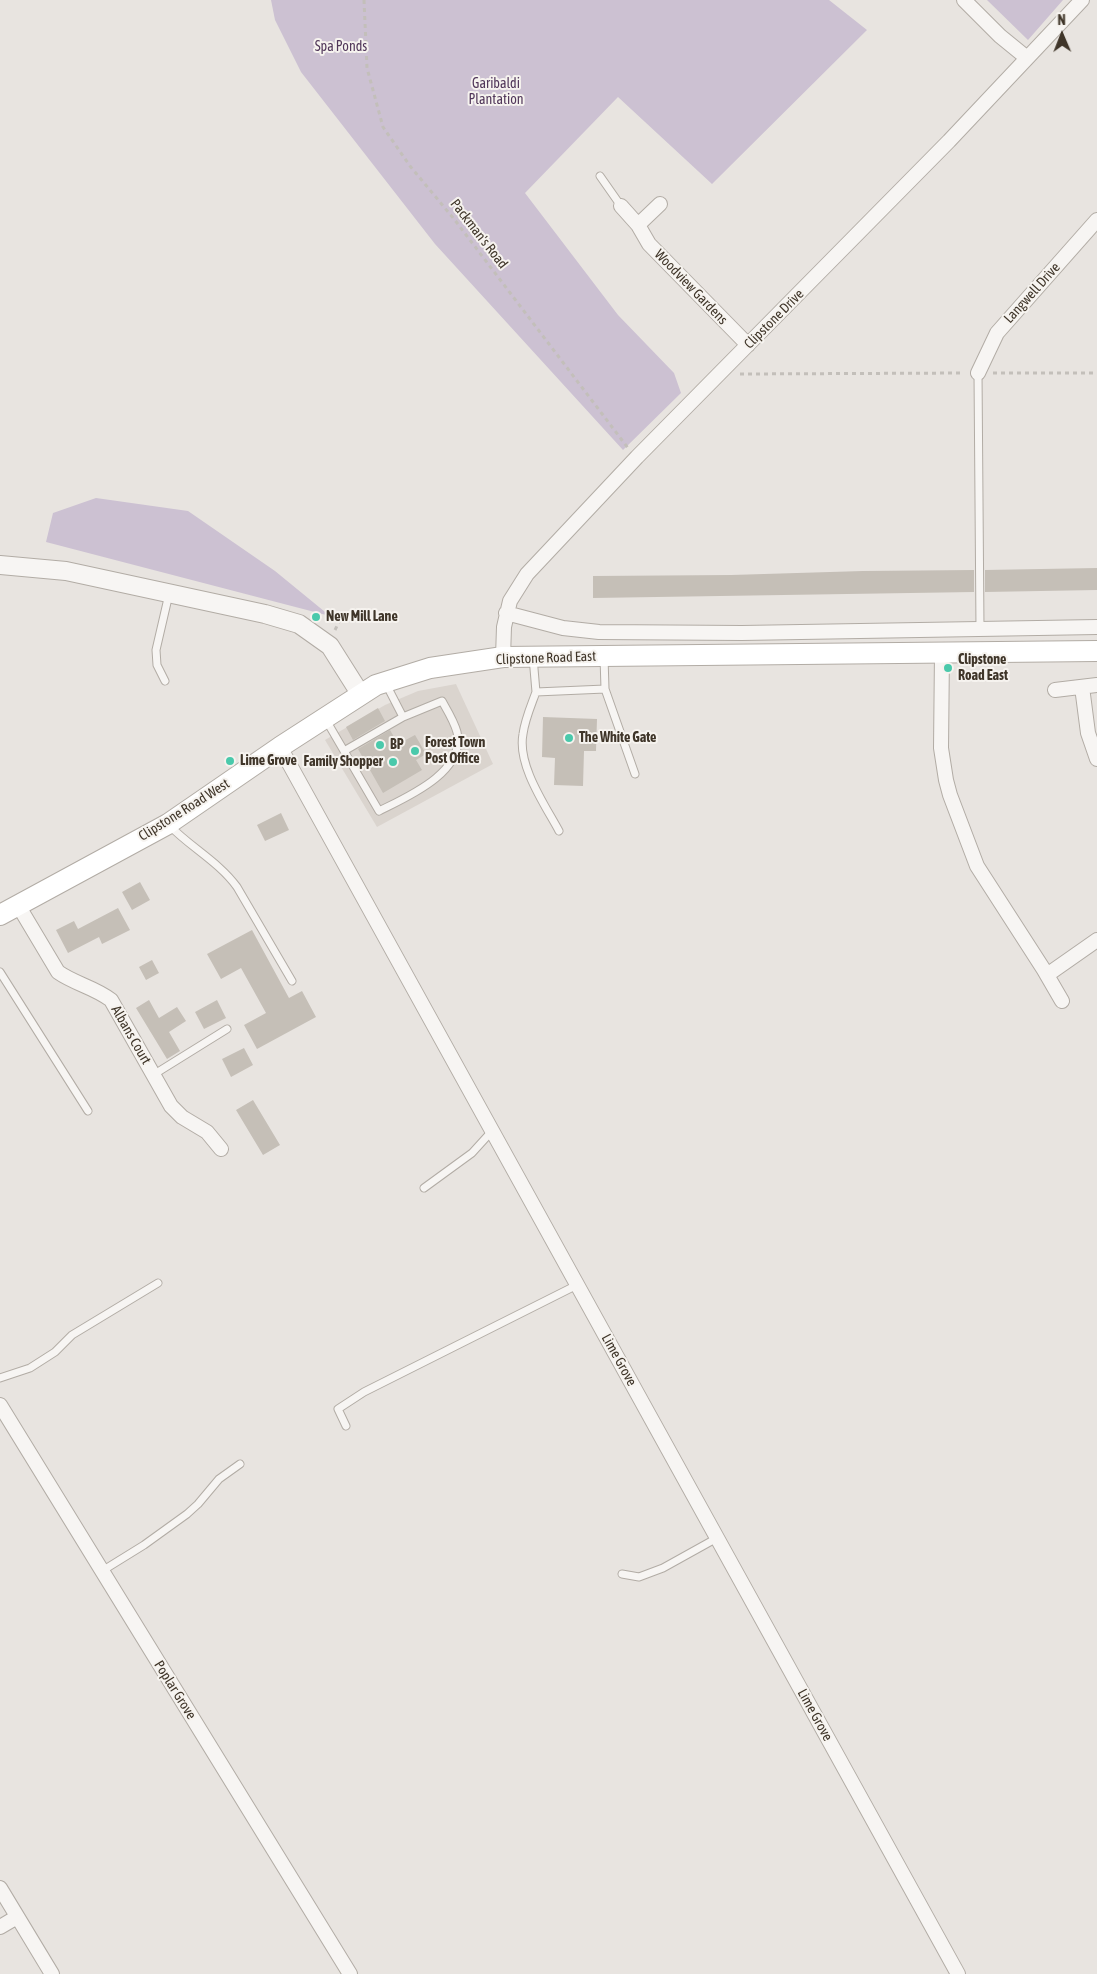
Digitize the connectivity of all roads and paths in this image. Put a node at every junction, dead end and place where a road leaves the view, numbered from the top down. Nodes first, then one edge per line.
1 (364, 0) edge
2 (964, 0) edge
3 (1082, 0) edge
4 (1027, 58) junction
5 (600, 176) dead end
6 (660, 204) dead end
7 (621, 206) joint
8 (1097, 220) edge
9 (638, 225) junction
10 (748, 345) junction
11 (978, 373) junction
12 (1097, 373) edge
13 (720, 374) junction
14 (637, 457) junction
15 (0, 565) edge
16 (169, 594) junction
17 (342, 608) dead end
18 (506, 613) junction
19 (1097, 627) edge
20 (980, 629) junction
21 (326, 643) junction
22 (1097, 651) edge
23 (942, 653) junction
24 (604, 656) junction
25 (503, 657) junction
26 (533, 657) junction
27 (165, 681) dead end
28 (385, 682) junction
29 (1097, 685) edge
30 (1082, 687) junction
31 (605, 689) junction
32 (1055, 690) dead end
33 (536, 692) junction
34 (361, 695) junction
35 (403, 717) junction
36 (324, 718) junction
37 (280, 747) junction
38 (344, 751) junction
39 (1097, 759) edge
40 (635, 774) dead end
41 (168, 824) junction
42 (559, 831) dead end
43 (18, 905) junction
44 (0, 915) edge
45 (1097, 940) edge
46 (0, 972) edge
47 (1047, 975) junction
48 (292, 981) dead end
49 (1062, 1002) dead end
50 (227, 1029) dead end
51 (153, 1075) junction
52 (88, 1111) dead end
53 (492, 1131) junction
54 (221, 1150) dead end
55 (424, 1188) dead end
56 (158, 1283) dead end
57 (577, 1285) junction
58 (0, 1378) edge
59 (0, 1406) edge
60 (346, 1426) dead end
61 (240, 1464) dead end
62 (717, 1538) junction
63 (102, 1571) junction
64 (622, 1574) dead end
65 (0, 1888) edge
66 (17, 1917) junction
67 (0, 1927) edge
68 (52, 1974) edge
69 (350, 1974) edge
70 (958, 1974) edge

1 - 14 path, Packman's Road
2 - 4 street
3 - 4 street, Clipstone Drive
4 - 10 street, Clipstone Drive
5 - 7 lane
6 - 9 street
7 - 9 street, Woodview Gardens
8 - 11 street, Langwell Drive
9 - 10 street, Woodview Gardens
10 - 13 street, Clipstone Drive
11 - 12 path
11 - 13 path
11 - 20 lane
13 - 14 street, Clipstone Drive
14 - 18 street, Clipstone Drive
15 - 16 street
16 - 21 street
16 - 27 lane
17 - 21 path
18 - 20 street, Clipstone Road East
18 - 25 street, Clipstone Drive
19 - 20 street, Clipstone Road East
21 - 34 street
22 - 23 main road, Clipstone Road East
23 - 24 main road, Clipstone Road East
23 - 47 street
24 - 26 main road, Clipstone Road East
24 - 31 lane
25 - 26 main road, Clipstone Road East
25 - 28 main road, Clipstone Road East
26 - 33 lane
28 - 34 main road, Clipstone Road East
28 - 35 lane
29 - 30 street
30 - 32 street
30 - 39 street
31 - 33 lane
31 - 40 lane
33 - 42 lane
34 - 36 main road, Clipstone Road West
35 - 38 lane
35 - 38 lane
36 - 37 main road, Clipstone Road West
36 - 38 lane
37 - 41 main road, Clipstone Road West
37 - 53 street, Lime Grove
41 - 43 main road, Clipstone Road West
41 - 48 lane
43 - 44 main road, Clipstone Road West
43 - 51 street, Albans Court
45 - 47 street
46 - 52 lane
47 - 49 street
50 - 51 lane
51 - 54 street, Albans Court
53 - 55 lane
53 - 57 street, Lime Grove
56 - 58 lane
57 - 60 lane
57 - 62 street, Lime Grove
59 - 63 street, Poplar Grove
61 - 63 lane
62 - 64 lane
62 - 70 street, Lime Grove
63 - 69 street, Poplar Grove
65 - 66 street
66 - 67 street
66 - 68 street

